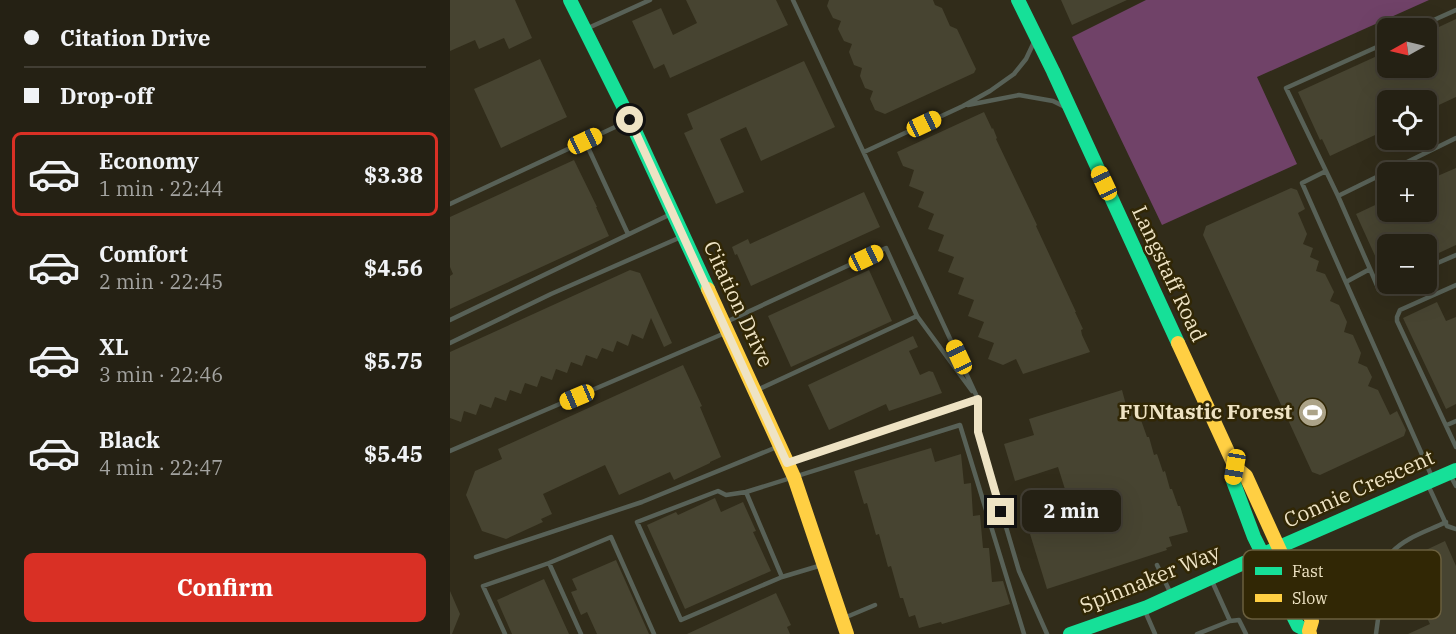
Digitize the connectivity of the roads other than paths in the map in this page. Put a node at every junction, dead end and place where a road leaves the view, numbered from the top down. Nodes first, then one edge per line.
1 (570, 0) edge
2 (650, 0) edge
3 (793, 0) edge
4 (1018, 0) edge
5 (1456, 10) edge
6 (1437, 19) edge
7 (584, 30) junction
8 (1036, 37) junction
9 (1377, 47) edge
10 (963, 106) junction
11 (1070, 109) junction
12 (630, 120) junction
13 (1456, 138) edge
14 (585, 141) junction
15 (864, 152) junction
16 (1326, 171) junction
17 (1338, 196) junction
18 (450, 204) edge
19 (673, 213) junction
20 (628, 234) junction
21 (684, 236) junction
22 (1456, 255) edge
23 (1437, 263) edge
24 (1370, 270) junction
25 (1346, 282) junction
26 (1456, 285) edge
27 (1377, 286) edge
28 (917, 316) junction
29 (450, 320) edge
30 (726, 328) junction
31 (450, 343) edge
32 (754, 391) junction
33 (978, 399) junction
34 (1456, 421) edge
35 (1447, 425) junction
36 (779, 446) junction
37 (1456, 447) edge
38 (450, 451) edge
39 (787, 463) junction
40 (1235, 467) junction
41 (1453, 471) edge
42 (794, 477) junction
43 (1430, 481) junction
44 (1456, 486) edge
45 (746, 492) junction
46 (1446, 522) junction
47 (1456, 529) edge
48 (1279, 547) junction
49 (1261, 550) edge
50 (1273, 550) edge
51 (1280, 550) edge
52 (1394, 550) edge
53 (476, 557) dead end
54 (549, 563) junction
55 (1243, 564) edge
56 (823, 565) junction
57 (1157, 565) dead end
58 (782, 577) junction
59 (1211, 579) junction
60 (1172, 596) junction
61 (875, 605) dead end
62 (1144, 609) junction
63 (842, 619) junction
64 (1295, 619) edge
65 (1378, 619) edge
66 (1230, 621) junction
67 (502, 633) edge
68 (1310, 633) edge
69 (581, 634) edge
70 (654, 634) edge
71 (847, 634) edge
72 (1024, 634) edge
73 (1047, 634) edge
74 (1070, 634) edge
75 (1155, 634) edge
76 (1197, 634) edge
77 (1246, 634) edge
78 (1376, 634) edge

1 - 7 street, Citation Drive
2 - 7 lane
3 - 15 lane
4 - 8 street, Langstaff Road
5 - 6 lane
7 - 12 street, Citation Drive
8 - 10 lane
8 - 11 street, Langstaff Road
9 - 16 lane
10 - 11 lane
10 - 15 lane
11 - 40 street, Langstaff Road
12 - 14 lane
12 - 19 street, Citation Drive
13 - 17 lane
14 - 18 lane
14 - 20 lane
15 - 33 lane
16 - 17 lane
16 - 25 lane
17 - 24 lane
19 - 20 lane
19 - 21 street, Citation Drive
20 - 29 lane
21 - 30 street, Citation Drive
21 - 31 lane
22 - 23 lane
24 - 25 lane
24 - 27 lane
25 - 43 lane
26 - 35 lane
28 - 30 lane
28 - 32 lane
28 - 33 lane
30 - 32 street, Citation Drive
30 - 38 lane
32 - 36 street, Citation Drive
33 - 39 lane
33 - 73 lane
34 - 35 lane
35 - 37 lane
36 - 39 street, Citation Drive
36 - 53 lane
39 - 42 street, Citation Drive
40 - 48 street, Langstaff Road
40 - 49 street, Langstaff Road
41 - 43 street, Connie Crescent
41 - 44 lane
42 - 45 lane
42 - 56 street, Citation Drive
42 - 72 lane
43 - 46 lane
43 - 48 street, Connie Crescent
45 - 58 lane
45 - 58 lane
46 - 47 lane
46 - 52 lane
48 - 50 street, Spinnaker Way
48 - 51 street, Langstaff Road
54 - 67 lane
54 - 69 lane
54 - 70 lane
55 - 59 street, Spinnaker Way
56 - 58 lane
56 - 63 street, Citation Drive
57 - 60 lane
59 - 60 street, Spinnaker Way
59 - 66 lane
60 - 62 street, Spinnaker Way
61 - 63 lane
62 - 74 street, Spinnaker Way
62 - 75 lane
63 - 71 street, Citation Drive
64 - 68 street, Langstaff Road
65 - 78 lane
66 - 76 lane
66 - 77 lane

